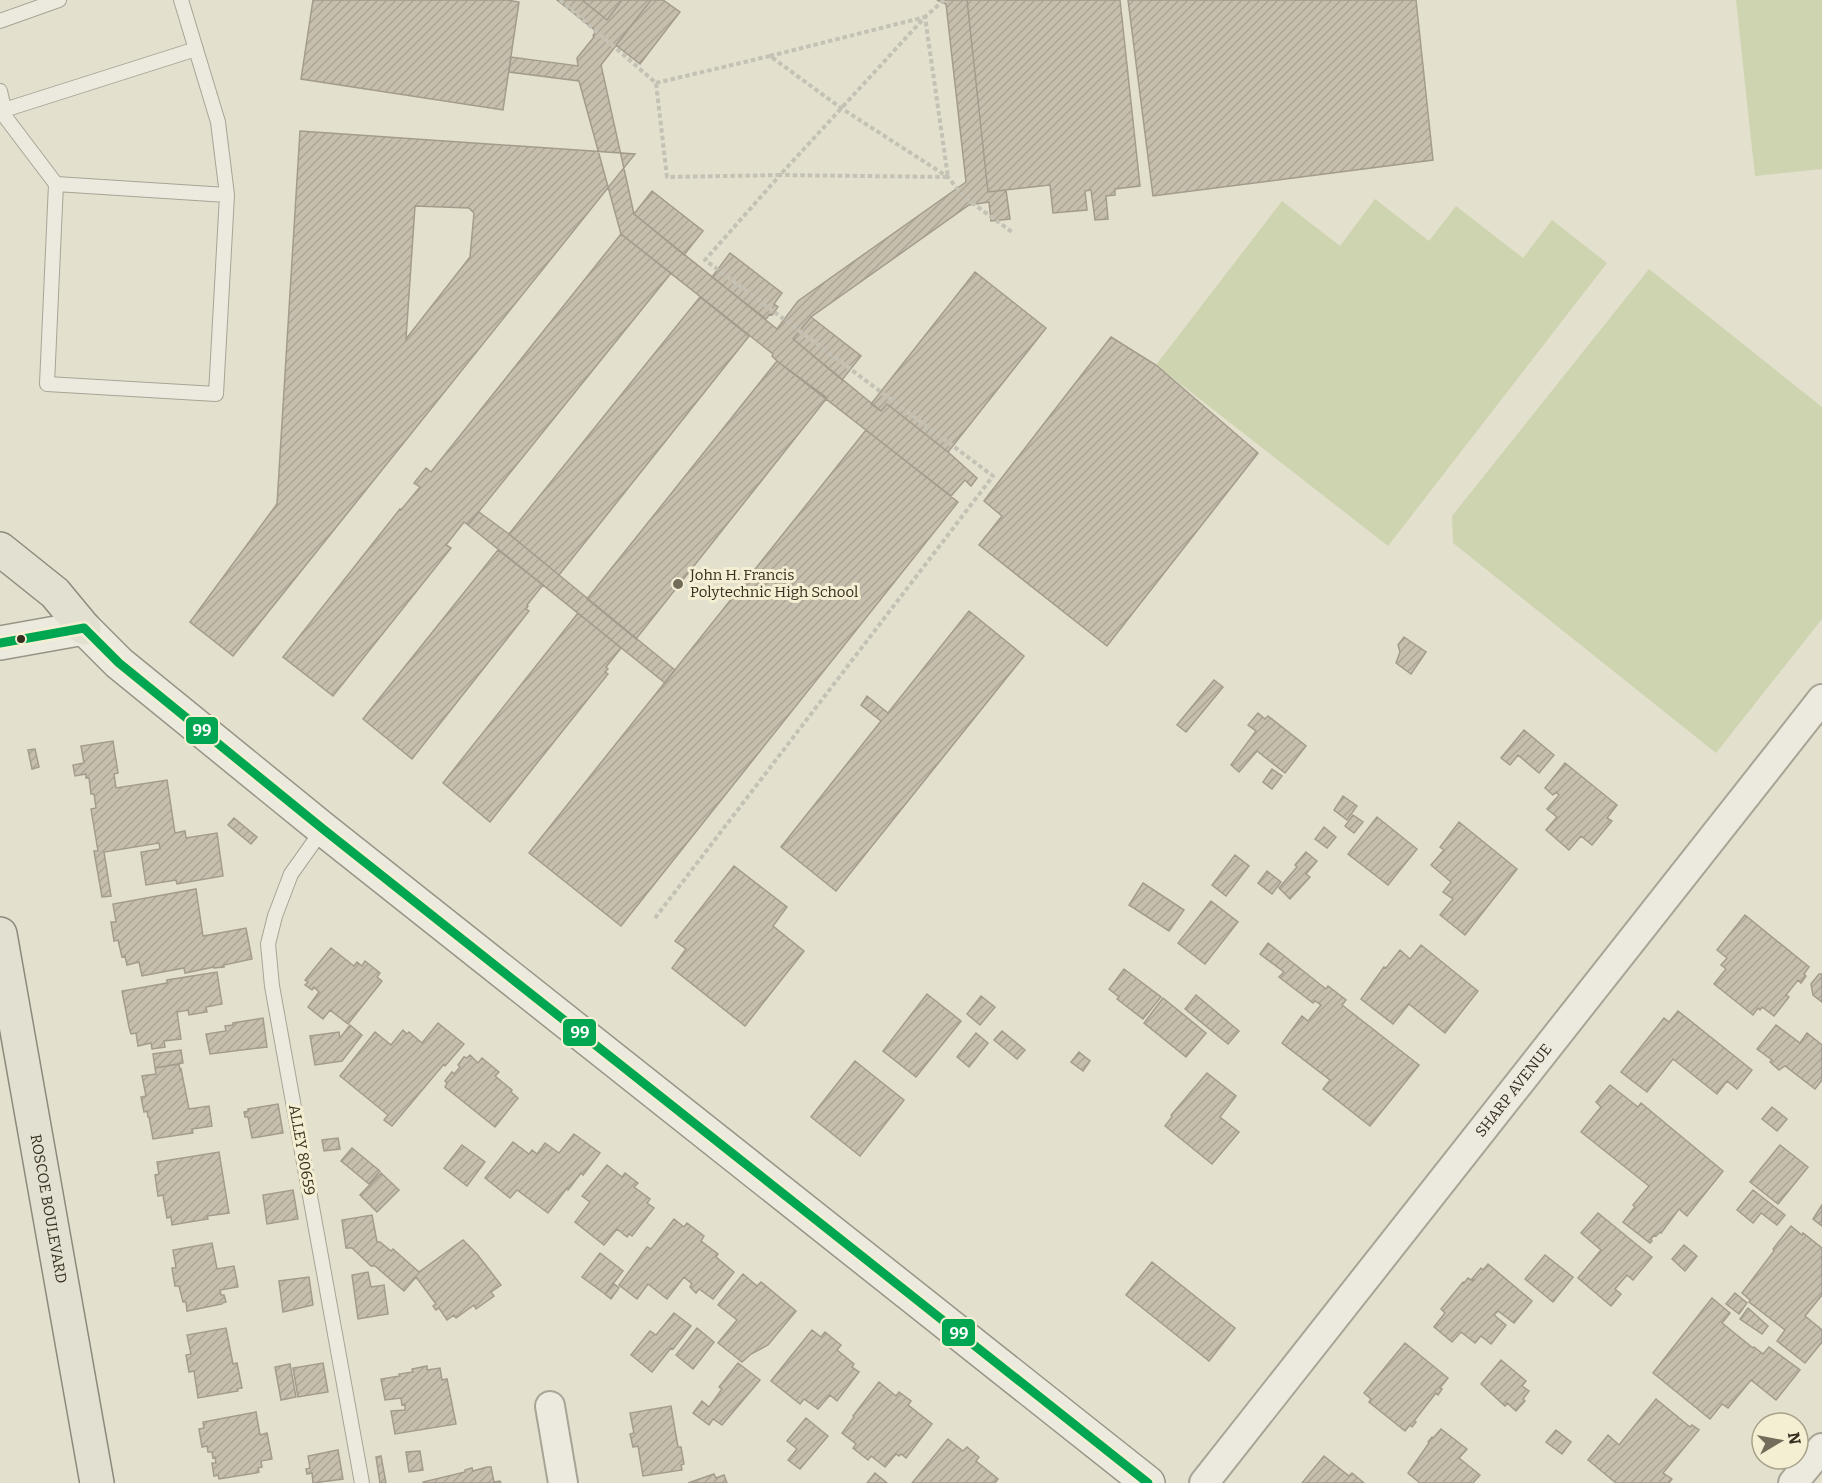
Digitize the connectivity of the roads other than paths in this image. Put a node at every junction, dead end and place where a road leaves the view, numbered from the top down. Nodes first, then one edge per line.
1 (59, 0) edge
2 (181, 0) edge
3 (0, 21) edge
4 (196, 49) junction
5 (0, 90) edge
6 (4, 110) junction
7 (56, 184) junction
8 (226, 195) junction
9 (0, 549) edge
10 (84, 628) junction
11 (0, 643) edge
12 (1822, 699) edge
13 (323, 829) junction
14 (0, 934) edge
15 (550, 1406) dead end
16 (1822, 1448) edge
17 (97, 1483) edge
18 (362, 1483) edge
19 (563, 1483) edge
20 (1148, 1483) edge
21 (1204, 1483) edge
22 (1793, 1483) edge

1 - 3 lane
2 - 4 lane
4 - 6 lane
4 - 8 lane
5 - 6 lane
6 - 7 lane
7 - 8 lane
7 - 8 lane
9 - 10 main road
10 - 11 street
10 - 13 street
12 - 21 street, SHARP AVENUE
13 - 18 lane, ALLEY 80659
13 - 20 street
14 - 17 main road, ROSCOE BOULEVARD
15 - 19 street
16 - 22 street

